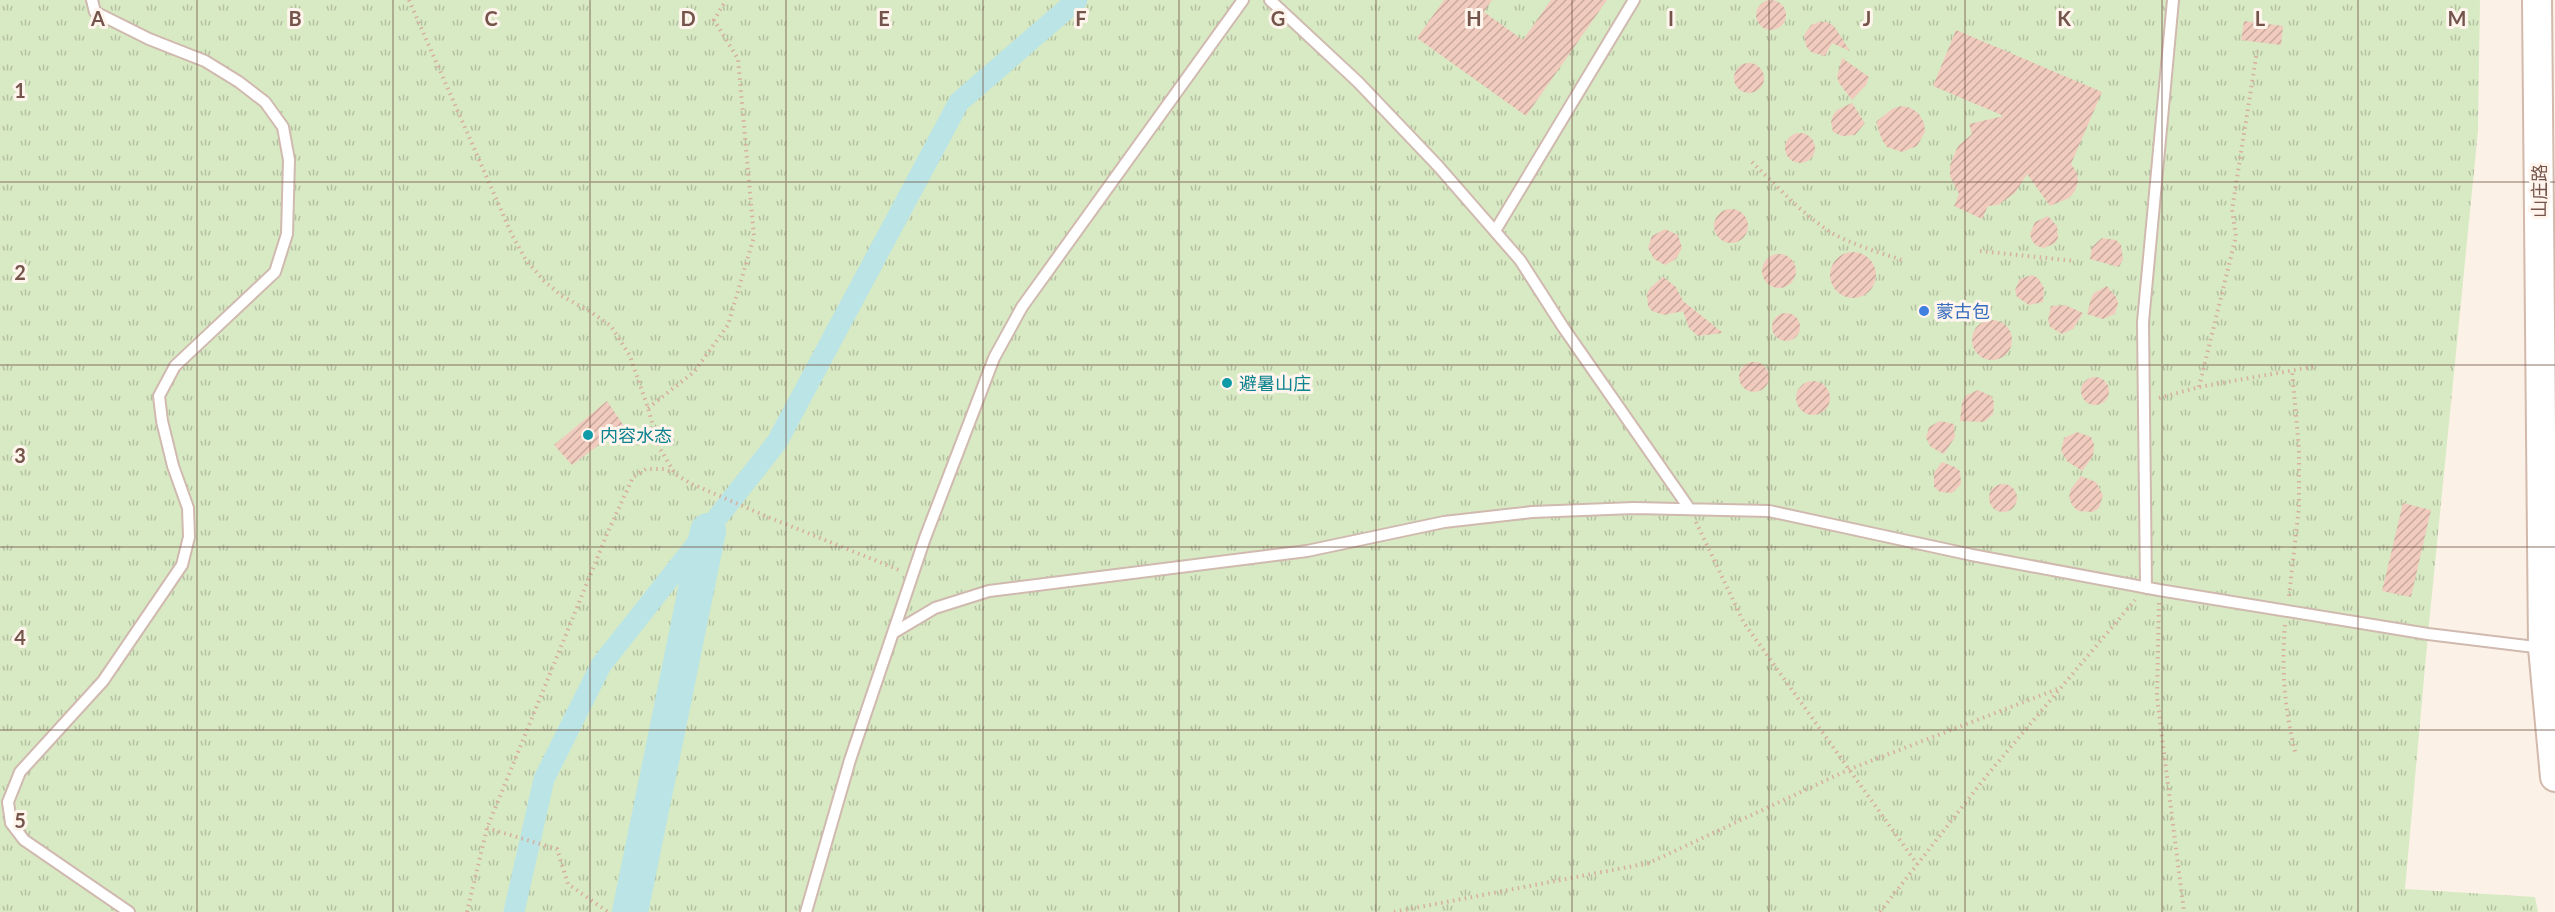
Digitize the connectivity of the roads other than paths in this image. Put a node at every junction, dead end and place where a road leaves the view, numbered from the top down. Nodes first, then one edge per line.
1 (92, 0) edge
2 (1243, 0) edge
3 (1270, 0) edge
4 (1634, 0) edge
5 (2173, 0) edge
6 (2537, 0) edge
7 (1495, 231) junction
8 (1689, 508) junction
9 (2145, 588) junction
10 (893, 633) junction
11 (2543, 648) junction
12 (2555, 777) edge
13 (129, 912) edge
14 (806, 912) edge

1 - 13 lane
2 - 10 lane
3 - 7 lane
4 - 7 lane
5 - 9 lane
6 - 11 main road, 山庄路
7 - 8 lane
8 - 9 lane
8 - 10 lane
9 - 11 lane
10 - 14 lane
11 - 12 main road, 山庄路

